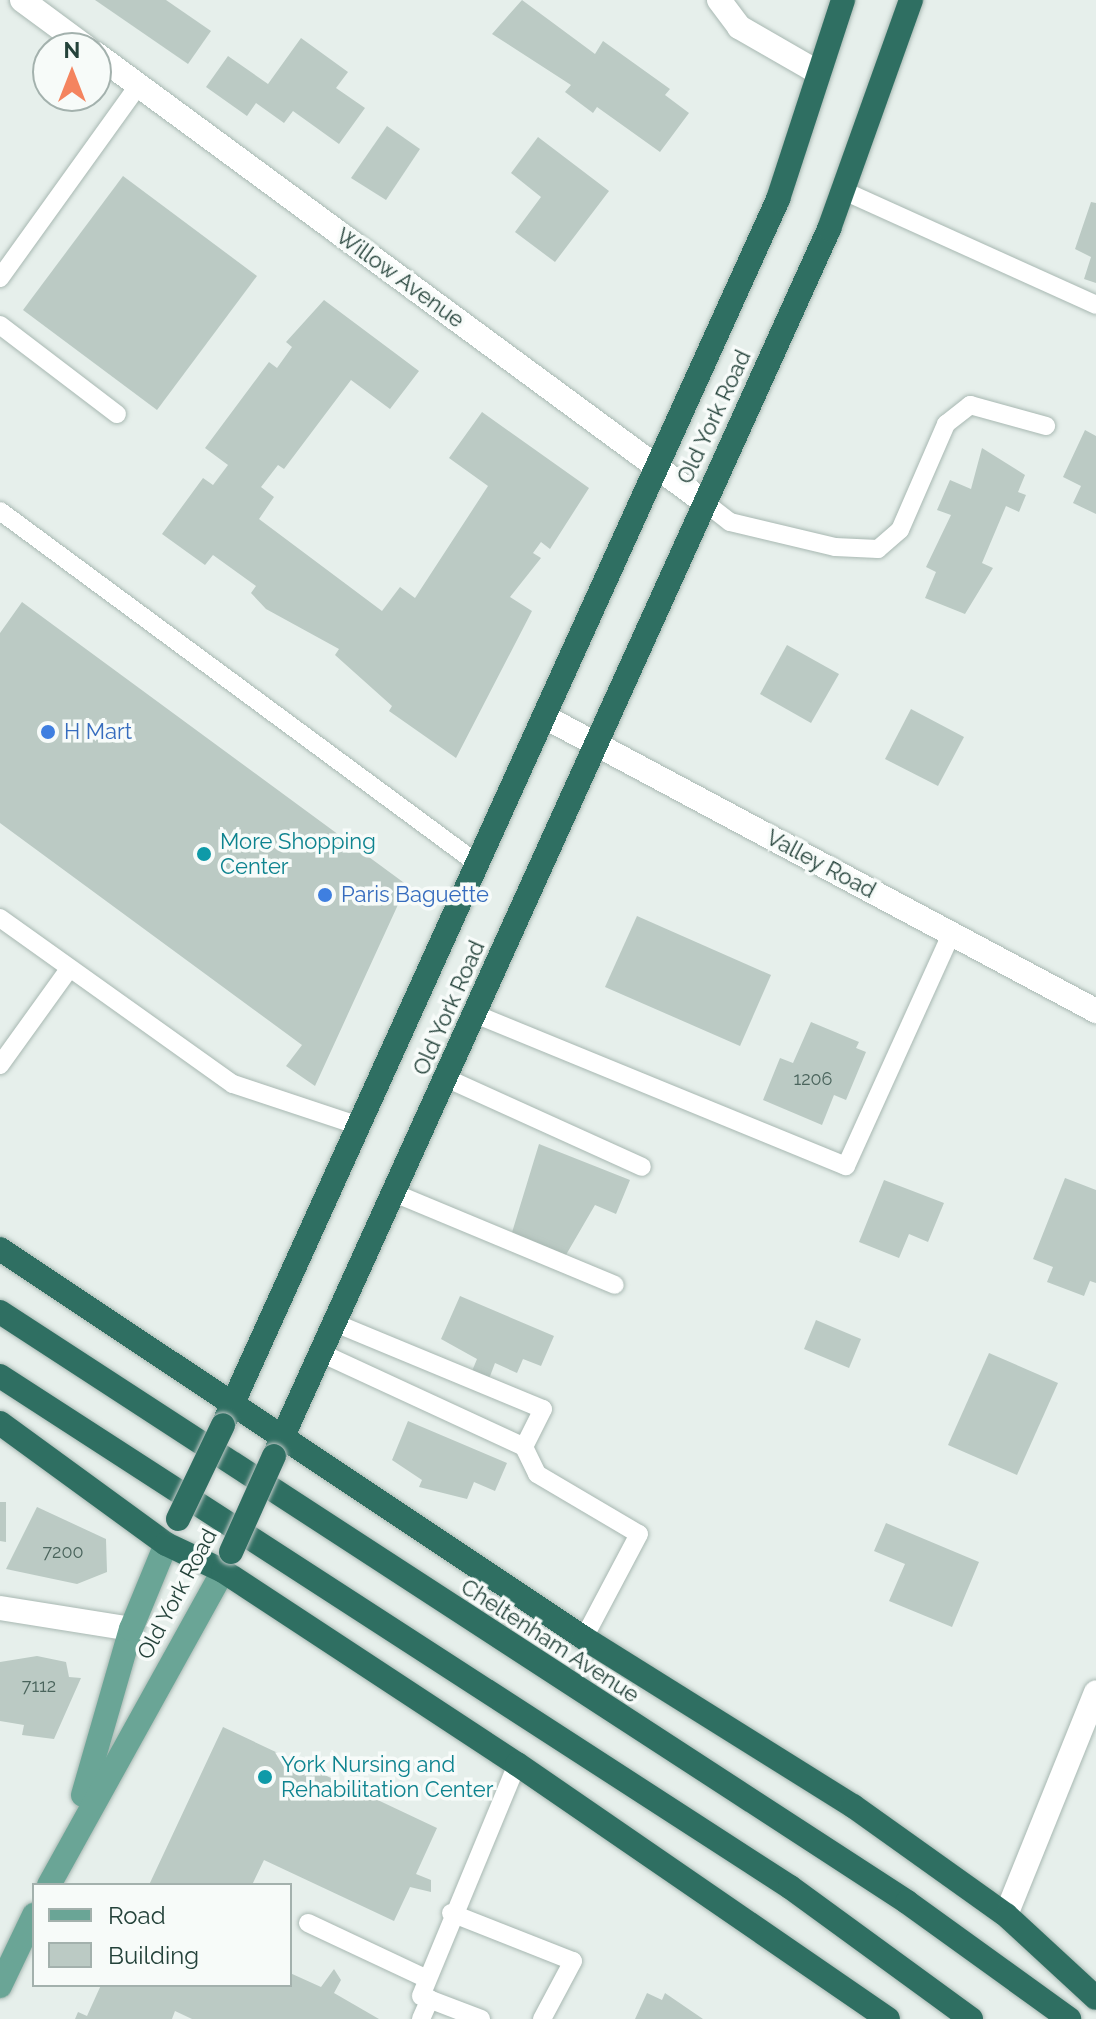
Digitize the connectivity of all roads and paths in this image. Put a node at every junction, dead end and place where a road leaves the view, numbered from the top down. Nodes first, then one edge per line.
1 (22, 0) edge
2 (719, 0) edge
3 (843, 0) edge
4 (911, 0) edge
5 (65, 32) edge
6 (112, 66) edge
7 (819, 73) junction
8 (138, 86) junction
9 (844, 191) junction
10 (0, 278) edge
11 (1096, 305) edge
12 (0, 325) edge
13 (117, 414) dead end
14 (1046, 426) dead end
15 (656, 466) junction
16 (703, 501) junction
17 (3, 519) edge
18 (545, 717) junction
19 (597, 744) junction
20 (478, 864) junction
21 (0, 918) edge
22 (951, 934) junction
23 (69, 969) junction
24 (1096, 1011) edge
25 (475, 1014) junction
26 (0, 1065) edge
27 (446, 1078) junction
28 (359, 1126) junction
29 (642, 1167) dead end
30 (394, 1193) junction
31 (0, 1249) edge
32 (615, 1285) dead end
33 (0, 1312) edge
34 (335, 1323) junction
35 (321, 1353) junction
36 (0, 1376) edge
37 (228, 1415) junction
38 (0, 1423) edge
39 (279, 1446) junction
40 (524, 1447) junction
41 (166, 1544) junction
42 (227, 1562) junction
43 (0, 1608) edge
44 (131, 1629) junction
45 (584, 1638) junction
46 (1096, 1692) edge
47 (517, 1764) junction
48 (69, 1843) junction
49 (50, 1883) edge
50 (451, 1913) junction
51 (1006, 1915) junction
52 (32, 1919) edge
53 (308, 1923) dead end
54 (427, 1979) junction
55 (0, 1986) edge
56 (1096, 1998) edge
57 (430, 1999) junction
58 (421, 2019) edge
59 (481, 2019) edge
60 (542, 2019) edge
61 (888, 2019) edge
62 (971, 2019) edge
63 (1069, 2019) edge

1 - 5 street
2 - 7 street
3 - 7 highway, Old York Road
4 - 9 highway, Old York Road
6 - 8 street, Willow Avenue
7 - 15 highway, Old York Road
8 - 10 lane
8 - 15 street, Willow Avenue
9 - 11 lane
9 - 16 highway, Old York Road
12 - 13 lane
14 - 16 lane
15 - 16 street, Willow Avenue
15 - 18 highway, Old York Road
16 - 19 highway, Old York Road
17 - 20 lane
18 - 19 street, Valley Road
18 - 20 highway, Old York Road
19 - 22 street, Valley Road
19 - 25 highway, Old York Road
20 - 28 highway, Old York Road
21 - 23 lane
22 - 24 street, Valley Road
22 - 25 lane
23 - 26 lane
23 - 28 lane
25 - 27 highway, Old York Road
27 - 29 lane
27 - 30 highway, Old York Road
28 - 37 highway, Old York Road
30 - 32 lane
30 - 34 highway, Old York Road
31 - 37 highway
33 - 63 highway, Cheltenham Avenue
34 - 35 highway, Old York Road
34 - 40 lane
35 - 39 highway, Old York Road
35 - 40 lane
36 - 62 highway
37 - 39 highway
37 - 41 highway, Old York Road, bridge
38 - 41 highway
39 - 42 highway, Old York Road, bridge
39 - 45 highway
40 - 45 lane
41 - 42 highway
41 - 44 main road, Old York Road
42 - 47 highway
42 - 48 main road, Old York Road
43 - 44 street
44 - 48 main road, Old York Road
45 - 51 highway
46 - 51 street
47 - 50 lane
47 - 61 highway
48 - 49 main road, Old York Road
50 - 54 lane
50 - 60 lane
51 - 56 highway
52 - 55 main road
53 - 54 lane
54 - 57 lane
57 - 58 lane
57 - 59 lane

